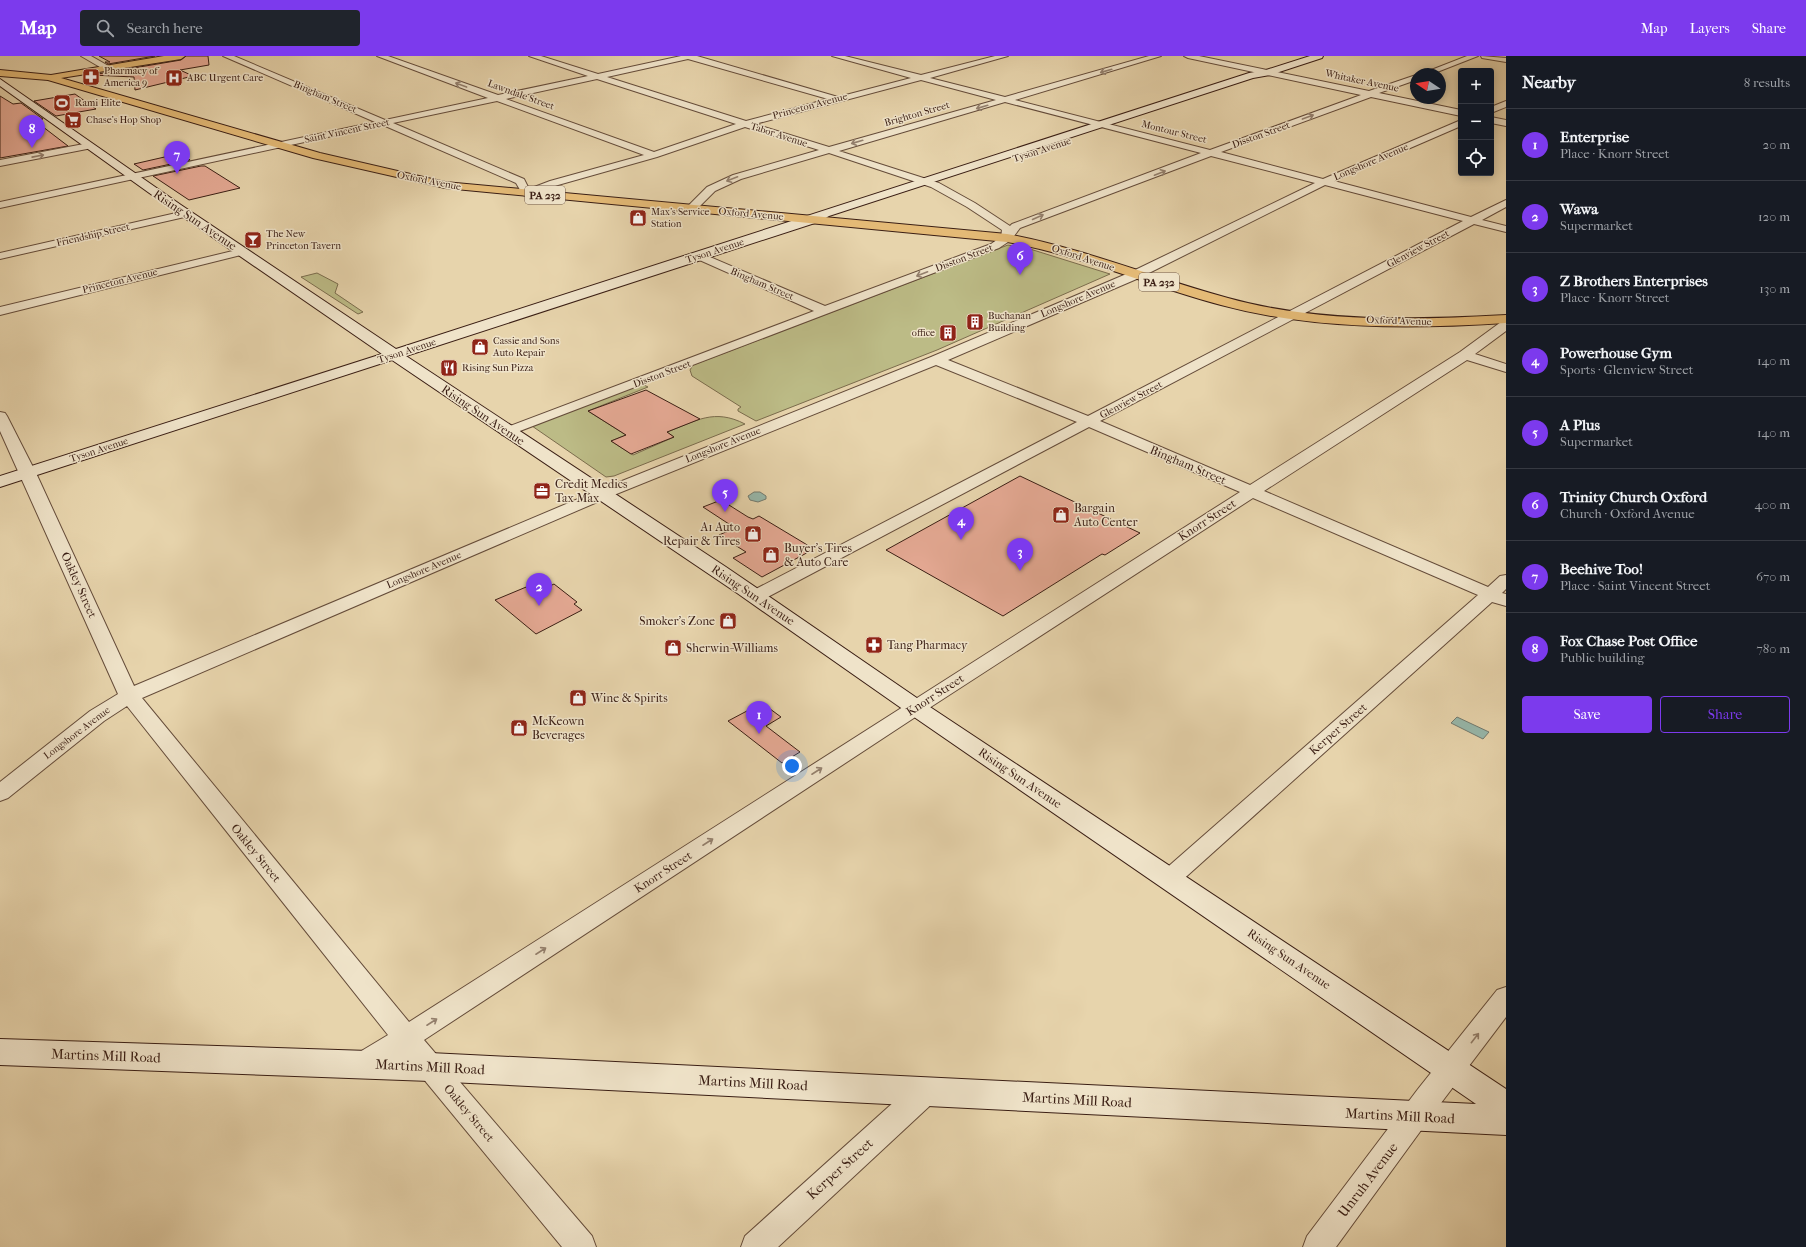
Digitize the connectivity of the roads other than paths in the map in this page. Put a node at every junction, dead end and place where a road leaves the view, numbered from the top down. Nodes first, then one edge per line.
1 (85, 56) edge
2 (181, 56) edge
3 (227, 56) edge
4 (381, 56) edge
5 (534, 56) edge
6 (689, 56) edge
7 (836, 56) edge
8 (1004, 56) edge
9 (1157, 56) edge
10 (1188, 56) edge
11 (1319, 56) edge
12 (1474, 56) edge
13 (1485, 56) edge
14 (1506, 60) edge
15 (108, 68) junction
16 (1441, 68) edge
17 (1267, 73) junction
18 (597, 76) junction
19 (49, 77) junction
20 (920, 78) junction
21 (1410, 79) edge
22 (1, 81) edge
23 (1370, 94) junction
24 (1185, 97) junction
25 (497, 98) junction
26 (837, 99) junction
27 (1196, 99) junction
28 (1006, 100) junction
29 (1506, 104) edge
30 (1494, 109) edge
31 (1458, 112) edge
32 (1494, 121) edge
33 (384, 123) junction
34 (1506, 123) edge
35 (744, 124) junction
36 (1101, 124) junction
37 (1458, 124) edge
38 (1112, 127) junction
39 (280, 145) junction
40 (89, 146) junction
41 (828, 150) junction
42 (1017, 151) junction
43 (1212, 153) junction
44 (1028, 154) junction
45 (654, 156) junction
46 (0, 163) edge
47 (132, 177) junction
48 (1324, 182) junction
49 (930, 183) junction
50 (527, 193) junction
51 (1506, 203) edge
52 (0, 205) edge
53 (691, 209) junction
54 (185, 214) junction
55 (814, 219) junction
56 (1473, 220) junction
57 (1506, 229) edge
58 (1007, 238) junction
59 (240, 252) junction
60 (0, 256) edge
61 (699, 256) junction
62 (1135, 274) junction
63 (0, 311) edge
64 (826, 311) junction
65 (1294, 315) junction
66 (1506, 319) edge
67 (1506, 325) edge
68 (394, 355) junction
69 (1465, 355) junction
70 (936, 360) junction
71 (1506, 368) edge
72 (0, 416) edge
73 (1088, 422) junction
74 (507, 432) junction
75 (28, 473) junction
76 (0, 482) edge
77 (1250, 492) junction
78 (603, 494) junction
79 (1506, 580) edge
80 (756, 596) junction
81 (1498, 598) edge
82 (129, 696) junction
83 (916, 708) junction
84 (0, 792) edge
85 (1170, 878) junction
86 (1506, 998) edge
87 (406, 1038) junction
88 (0, 1052) edge
89 (363, 1064) junction
90 (430, 1067) junction
91 (1451, 1069) junction
92 (925, 1092) junction
93 (1506, 1107) edge
94 (1415, 1116) junction
95 (1506, 1120) edge
96 (581, 1247) edge
97 (756, 1247) edge
98 (1318, 1247) edge

1 - 15 street
2 - 15 main road
3 - 33 street, Bingham Street
25 -> 4 street, Lawndale Street
5 - 18 street, Tabor Avenue
6 - 18 street, Saint Vincent Street
6 - 26 street
7 - 20 street, Montour Street
8 - 20 street, Princeton Avenue
9 -> 28 street, Brighton Street
10 - 17 street, Whitaker Avenue
11 - 17 street, Tyson Avenue
12 - 16 street
13 - 14 street
15 - 19 main road
17 - 23 street, Whitaker Avenue
17 - 24 street, Tyson Avenue
17 - 27 street, Tyson Avenue
18 - 25 street, Saint Vincent Street
18 - 35 street, Tabor Avenue
19 - 22 main road
19 - 39 main road, Oxford Avenue / PA 232
20 - 26 street, Princeton Avenue
20 - 28 street, Montour Street
21 - 23 street, Disston Street
22 - 40 street, Rising Sun Avenue
23 - 31 street, Whitaker Avenue
43 -> 23 street, Disston Street
24 - 27 street
24 - 36 street, Tyson Avenue
25 - 33 street, Saint Vincent Street
25 - 45 street, Lawndale Street
26 - 35 street, Princeton Avenue
27 - 38 street, Tyson Avenue
28 - 36 street, Montour Street
28 -> 41 street, Brighton Street
29 - 30 street
32 - 34 street
33 - 39 street, Saint Vincent Street
33 - 50 street, Bingham Street
35 - 41 street, Tabor Avenue
35 - 45 street, Princeton Avenue
36 - 38 street, Montour Street
36 - 42 street, Tyson Avenue
37 - 48 street, Longshore Avenue
38 - 43 street, Montour Street
38 - 44 street, Tyson Avenue
39 - 47 street, Saint Vincent Street
39 - 50 main road, Oxford Avenue / PA 232
46 -> 40 street
40 - 47 street, Rising Sun Avenue
41 - 49 street, Tabor Avenue
41 -> 53 street, Brighton Street
42 - 44 street
42 - 49 street, Tyson Avenue
43 - 48 street, Montour Street
58 -> 43 street, Disston Street
44 - 49 street, Tyson Avenue
45 - 50 street, Princeton Avenue
47 - 52 street, Saint Vincent Street
47 - 54 street, Rising Sun Avenue
48 - 56 street, Montour Street
48 - 62 street, Longshore Avenue
49 - 55 street, Tyson Avenue
49 - 58 street, Tabor Avenue
50 - 53 main road, Oxford Avenue / PA 232
51 - 56 street, Glenview Street
53 - 55 main road, Oxford Avenue / PA 232
54 - 59 street, Rising Sun Avenue
54 - 60 street, Friendship Street
55 - 58 main road, Oxford Avenue / PA 232
55 - 61 street, Tyson Avenue
56 - 57 street, Montour Street
56 - 65 street, Glenview Street
58 - 62 main road, Oxford Avenue / PA 232
58 -> 64 street, Disston Street
59 - 63 street, Princeton Avenue
59 - 68 street, Rising Sun Avenue
61 - 64 street, Bingham Street
61 - 68 street, Tyson Avenue
62 - 65 main road, Oxford Avenue / PA 232
62 - 70 street, Longshore Avenue
64 - 74 street, Disston Street
65 - 66 main road, Oxford Avenue / PA 232
65 - 73 street, Glenview Street
67 - 69 street, Knorr Street
68 - 74 street, Rising Sun Avenue
68 - 75 street, Tyson Avenue
69 - 71 street
69 - 77 street, Knorr Street
70 - 73 street, Bingham Street
70 - 78 street, Longshore Avenue
72 - 75 street, Oakley Street
73 - 77 street, Bingham Street
73 - 80 street, Glenview Street
74 - 78 street, Rising Sun Avenue
75 - 76 street, Tyson Avenue
75 - 82 street, Oakley Street
77 - 81 street, Bingham Street
77 - 83 street, Knorr Street
78 - 80 street, Rising Sun Avenue
78 - 82 street, Longshore Avenue
79 - 81 street, Kerper Street
80 - 83 street, Rising Sun Avenue
81 - 85 street, Kerper Street
82 - 84 street, Longshore Avenue
82 - 87 street, Oakley Street
83 - 85 street, Rising Sun Avenue
87 -> 83 street, Knorr Street
85 - 91 street, Rising Sun Avenue
91 -> 86 street, Unruh Avenue
87 - 89 street, Knorr Street
87 - 90 street, Oakley Street
88 - 89 street, Martins Mill Road
89 - 90 street, Martins Mill Road
90 - 92 street, Martins Mill Road
90 - 96 street, Oakley Street
91 - 93 street, Rising Sun Avenue
91 - 94 street, Unruh Avenue
92 - 94 street, Martins Mill Road
92 - 97 street, Kerper Street
94 - 95 street, Martins Mill Road
94 - 98 street, Unruh Avenue

